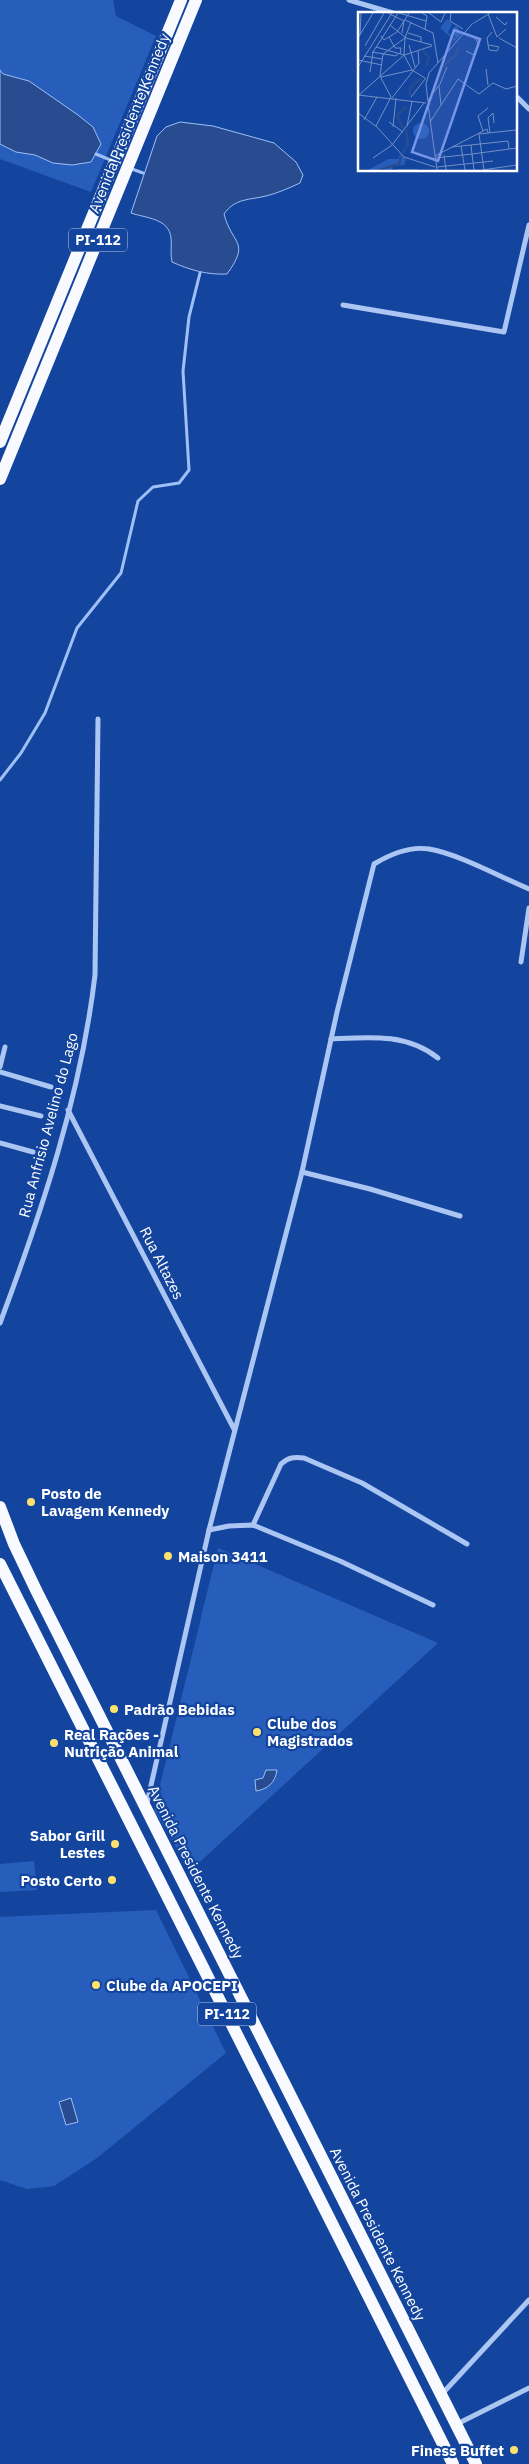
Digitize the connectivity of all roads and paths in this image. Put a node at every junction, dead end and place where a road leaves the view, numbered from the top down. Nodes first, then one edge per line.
1 (181, 0) edge
2 (196, 0) edge
3 (349, 0) edge
4 (389, 12) edge
5 (516, 97) edge
6 (529, 109) edge
7 (529, 225) edge
8 (343, 305) dead end
9 (0, 442) edge
10 (0, 480) edge
11 (98, 719) dead end
12 (529, 889) edge
13 (529, 908) edge
14 (521, 962) dead end
15 (331, 1038) junction
16 (5, 1046) dead end
17 (438, 1058) dead end
18 (0, 1067) edge
19 (0, 1072) edge
20 (51, 1087) dead end
21 (0, 1106) edge
22 (68, 1109) junction
23 (41, 1116) dead end
24 (0, 1143) edge
25 (34, 1152) dead end
26 (302, 1172) junction
27 (460, 1216) dead end
28 (0, 1323) edge
29 (234, 1429) junction
30 (0, 1507) edge
31 (253, 1525) junction
32 (209, 1530) junction
33 (467, 1544) dead end
34 (0, 1564) edge
35 (433, 1605) dead end
36 (118, 1751) junction
37 (99, 1761) junction
38 (146, 1809) junction
39 (369, 2251) junction
40 (351, 2261) junction
41 (529, 2300) edge
42 (529, 2388) edge
43 (442, 2394) junction
44 (457, 2424) junction
45 (453, 2464) edge
46 (476, 2464) edge

1 - 9 main road, Avenida Presidente Kennedy / PI-112
2 - 10 main road, Avenida Presidente Kennedy / PI-112
3 - 4 street
5 - 6 street
7 - 8 street
11 - 22 street, Rua Anfrisio Avelino do Lago
12 - 15 street
13 - 14 street
15 - 17 street
15 - 26 street
16 - 18 street
19 - 20 street
21 - 23 street
22 - 28 street, Rua Anfrisio Avelino do Lago
22 - 29 street, Rua Altazes
24 - 25 street
26 - 27 street
26 - 29 street
29 - 32 street
30 - 36 main road, Avenida Presidente Kennedy / PI-112
31 - 32 street
31 - 33 street
31 - 35 street
32 - 38 street
34 - 37 main road, PI-112
36 - 37 main road
36 - 38 main road, Avenida Presidente Kennedy / PI-112
37 - 40 main road, PI-112
38 - 39 main road, Avenida Presidente Kennedy / PI-112
39 - 40 main road
39 - 43 main road, Avenida Presidente Kennedy / PI-112
40 - 45 main road, PI-112
41 - 43 street
42 - 44 street
43 - 44 main road, Avenida Presidente Kennedy / PI-112
44 - 46 main road, Avenida Presidente Kennedy / PI-112

